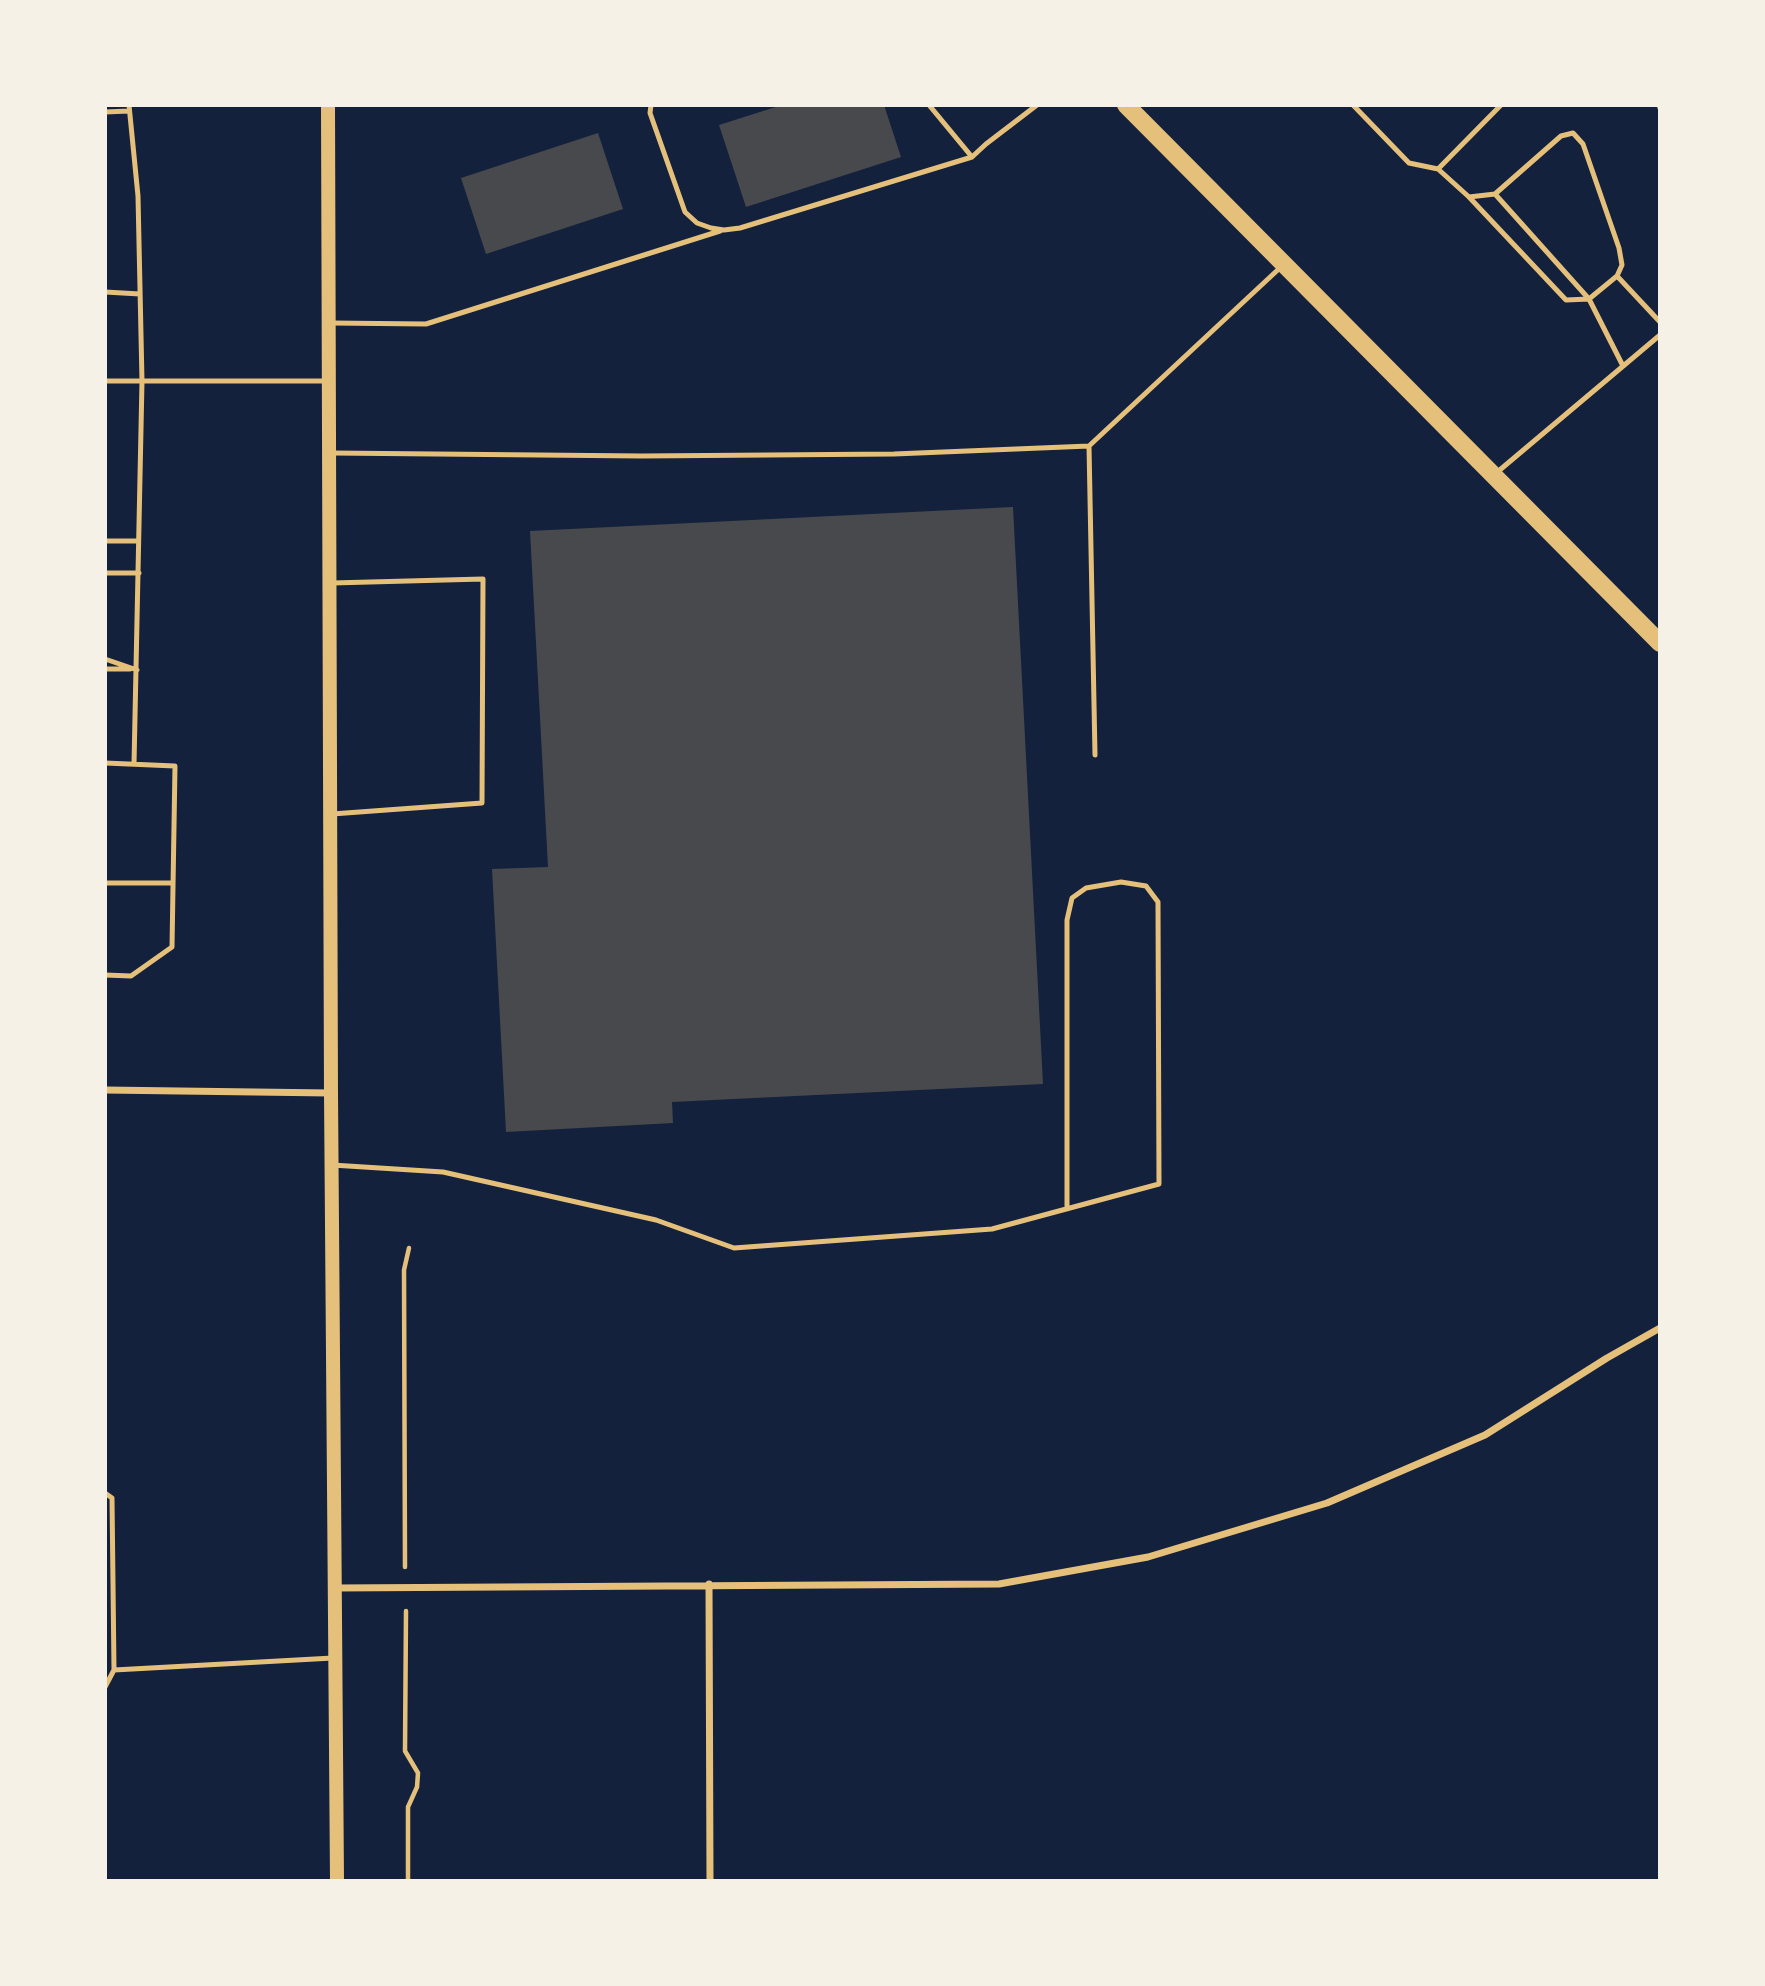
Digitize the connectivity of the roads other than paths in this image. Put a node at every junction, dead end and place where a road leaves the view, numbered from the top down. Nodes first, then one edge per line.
1 (328, 105) edge
2 (651, 105) edge
3 (929, 105) edge
4 (1037, 105) edge
5 (1126, 105) edge
6 (1353, 105) edge
7 (1501, 105) edge
8 (129, 108) edge
9 (105, 112) edge
10 (972, 157) junction
11 (1438, 169) junction
12 (1495, 194) junction
13 (1469, 197) junction
14 (724, 230) junction
15 (1283, 264) junction
16 (1617, 276) junction
17 (105, 292) edge
18 (140, 294) junction
19 (1589, 299) junction
20 (1660, 322) edge
21 (328, 323) junction
22 (1660, 335) edge
23 (1623, 366) junction
24 (105, 381) edge
25 (142, 381) junction
26 (328, 381) junction
27 (1089, 446) junction
28 (328, 453) junction
29 (1493, 476) junction
30 (105, 541) edge
31 (137, 541) junction
32 (105, 573) edge
33 (139, 573) junction
34 (329, 583) junction
35 (1660, 643) edge
36 (105, 659) edge
37 (105, 669) edge
38 (137, 670) junction
39 (1095, 755) dead end
40 (105, 763) edge
41 (134, 764) junction
42 (330, 814) junction
43 (105, 883) edge
44 (173, 883) junction
45 (105, 975) edge
46 (105, 1090) edge
47 (331, 1093) junction
48 (332, 1165) junction
49 (1067, 1209) junction
50 (1660, 1328) edge
51 (105, 1493) edge
52 (709, 1584) junction
53 (335, 1588) junction
54 (336, 1658) junction
55 (114, 1670) junction
56 (105, 1687) edge
57 (337, 1881) edge
58 (710, 1881) edge

1 - 21 main road
2 - 14 lane
3 - 10 lane
4 - 10 lane
5 - 15 main road
6 - 11 lane
7 - 11 lane
8 - 9 lane
8 - 18 lane
10 - 14 lane
11 - 13 lane
12 - 13 lane
12 - 16 lane
12 - 19 lane
13 - 19 lane
14 - 21 lane
15 - 27 lane
15 - 29 main road
16 - 19 lane
16 - 20 lane
17 - 18 lane
18 - 25 lane
19 - 23 lane
21 - 26 main road
22 - 23 lane
23 - 29 lane
24 - 25 lane
25 - 26 lane
25 - 31 lane
26 - 28 main road
27 - 28 lane
27 - 39 lane
28 - 34 main road
29 - 35 main road
30 - 31 lane
31 - 33 lane
32 - 33 lane
33 - 38 lane
34 - 42 main road
34 - 42 lane
36 - 38 lane
37 - 38 lane
38 - 41 lane
40 - 41 lane
41 - 44 lane
42 - 47 main road
43 - 44 lane
44 - 45 lane
46 - 47 street
47 - 48 main road
48 - 49 lane
48 - 53 main road
49 - 49 lane
50 - 52 street
51 - 55 lane
52 - 53 street
52 - 58 street
53 - 54 main road
54 - 55 lane
54 - 57 main road
55 - 56 lane

